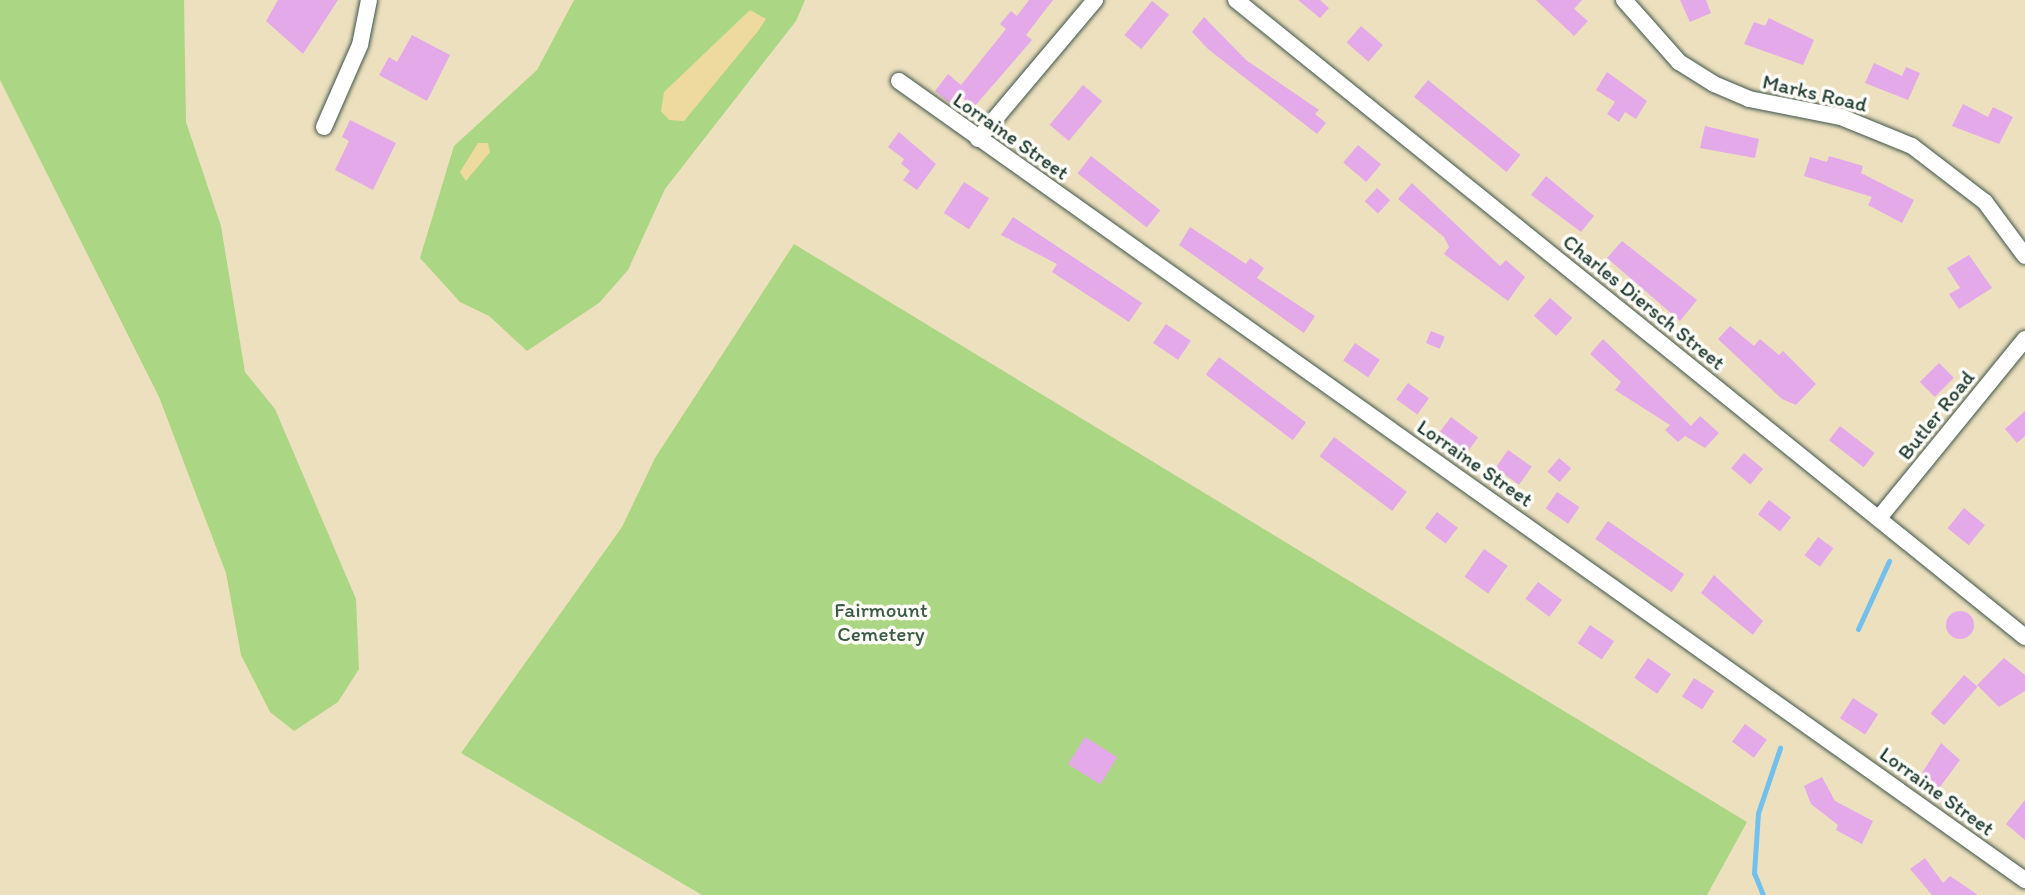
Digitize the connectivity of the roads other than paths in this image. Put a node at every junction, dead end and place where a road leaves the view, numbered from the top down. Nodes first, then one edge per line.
1 (369, 0) edge
2 (1095, 0) edge
3 (1236, 0) edge
4 (1624, 0) edge
5 (899, 82) dead end
6 (324, 127) dead end
7 (978, 139) junction
8 (2025, 256) edge
9 (2025, 339) edge
10 (1879, 518) junction
11 (2025, 637) edge
12 (2025, 880) edge

1 - 6 street
2 - 7 street
3 - 10 street, Charles Diersch Street
4 - 8 street, Marks Road
5 - 7 street, Lorraine Street
7 - 12 street, Lorraine Street
9 - 10 street, Butler Road
10 - 11 street, Charles Diersch Street

